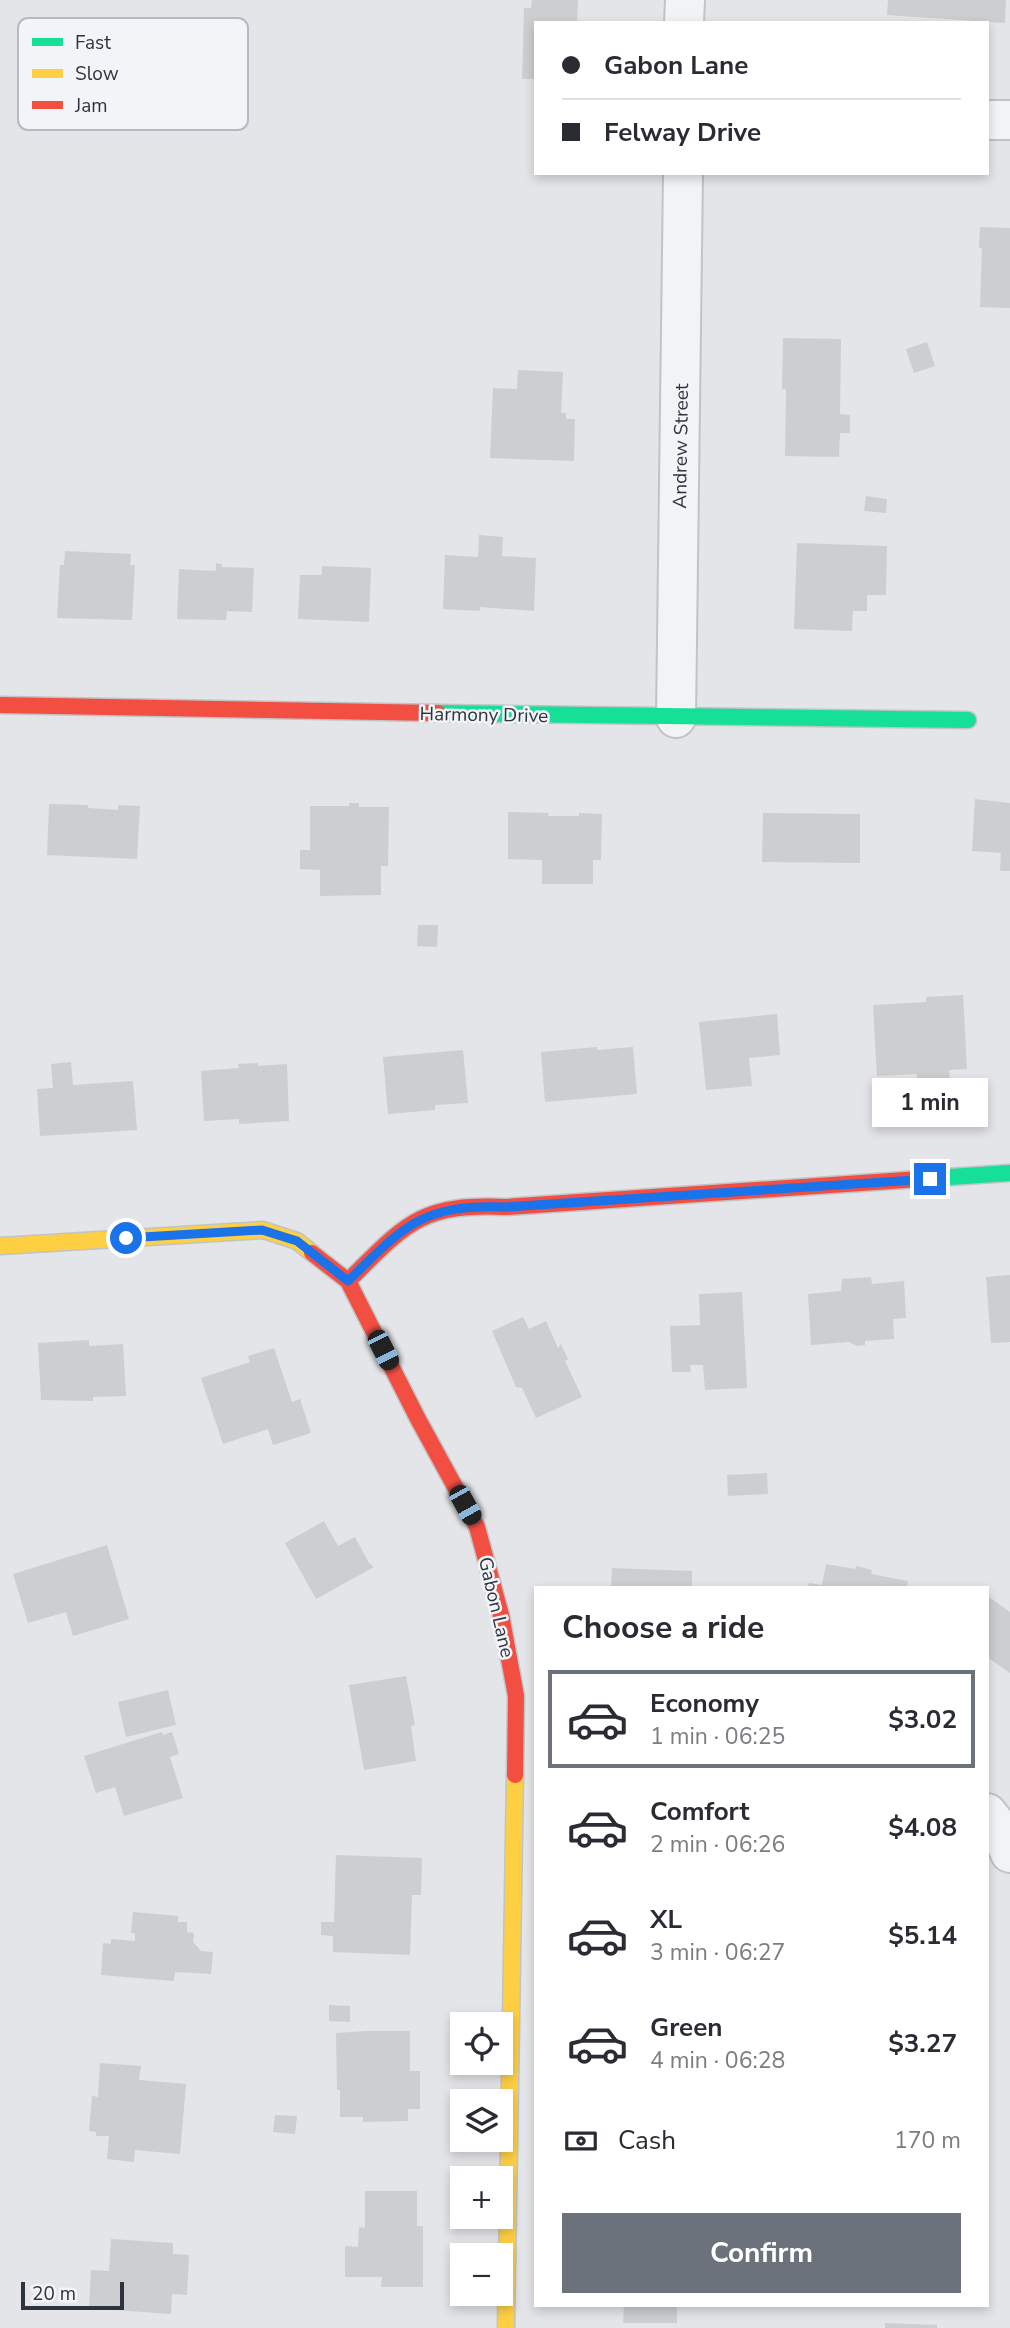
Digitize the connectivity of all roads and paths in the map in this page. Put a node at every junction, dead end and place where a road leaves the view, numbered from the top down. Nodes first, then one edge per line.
1 (684, 0) edge
2 (684, 21) edge
3 (989, 120) edge
4 (1010, 120) edge
5 (683, 175) edge
6 (0, 705) edge
7 (676, 718) junction
8 (968, 720) dead end
9 (1010, 1173) edge
10 (0, 1246) edge
11 (348, 1281) junction
12 (526, 1695) edge
13 (989, 1816) edge
14 (1010, 1853) edge
15 (506, 2328) edge

1 - 2 street
3 - 4 street
5 - 7 street, Andrew Street
6 - 7 street, Harmony Drive
7 - 8 street, Harmony Drive
9 - 11 street
10 - 11 street, Gabon Lane
11 - 12 street, Gabon Lane
12 - 15 street, Gabon Lane
13 - 14 street

